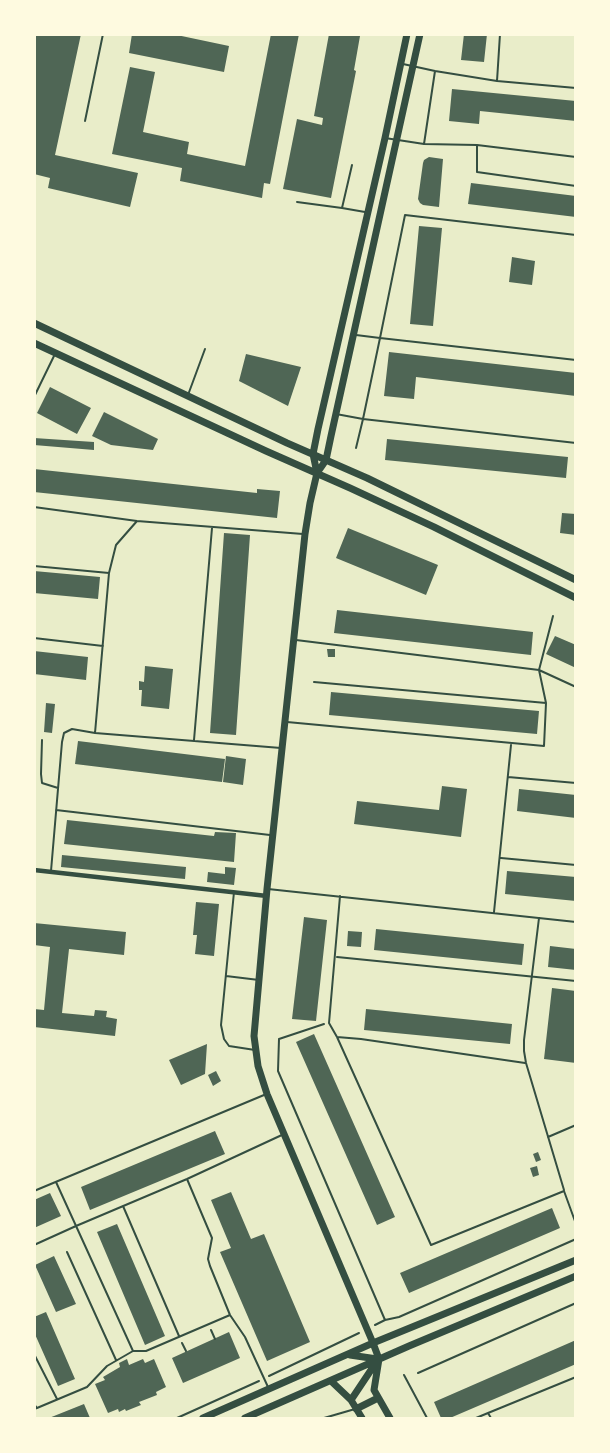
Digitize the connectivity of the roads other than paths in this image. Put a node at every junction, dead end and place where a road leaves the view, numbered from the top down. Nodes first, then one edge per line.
1 (104, 34) edge
2 (420, 34) edge
3 (500, 34) edge
4 (406, 35) edge
5 (401, 63) junction
6 (413, 66) junction
7 (435, 71) junction
8 (497, 81) junction
9 (576, 88) edge
10 (85, 121) dead end
11 (386, 138) junction
12 (397, 140) junction
13 (424, 144) junction
14 (477, 145) junction
15 (576, 158) edge
16 (352, 165) dead end
17 (576, 186) edge
18 (297, 202) dead end
19 (342, 208) junction
20 (368, 212) junction
21 (576, 235) edge
22 (34, 323) edge
23 (340, 333) junction
24 (354, 335) junction
25 (380, 338) junction
26 (34, 343) edge
27 (205, 349) dead end
28 (55, 353) junction
29 (576, 360) edge
30 (188, 395) junction
31 (34, 397) edge
32 (336, 414) junction
33 (363, 418) junction
34 (576, 443) edge
35 (356, 448) dead end
36 (313, 454) junction
37 (326, 460) junction
38 (316, 473) junction
39 (34, 507) edge
40 (137, 520) junction
41 (212, 527) junction
42 (305, 534) junction
43 (34, 566) edge
44 (109, 573) junction
45 (576, 580) edge
46 (576, 598) edge
47 (553, 616) dead end
48 (34, 638) edge
49 (294, 639) junction
50 (103, 646) junction
51 (539, 670) junction
52 (314, 682) dead end
53 (576, 687) edge
54 (546, 703) junction
55 (285, 722) junction
56 (95, 733) junction
57 (42, 740) dead end
58 (194, 740) junction
59 (511, 744) junction
60 (282, 749) junction
61 (508, 777) junction
62 (576, 783) edge
63 (58, 788) junction
64 (56, 810) junction
65 (273, 835) junction
66 (500, 858) junction
67 (576, 865) edge
68 (34, 870) edge
69 (51, 871) junction
70 (234, 892) junction
71 (267, 892) junction
72 (340, 896) junction
73 (494, 912) junction
74 (539, 918) junction
75 (576, 922) edge
76 (336, 957) junction
77 (226, 976) junction
78 (531, 977) junction
79 (259, 980) junction
80 (576, 981) edge
81 (337, 1038) junction
82 (255, 1051) junction
83 (526, 1063) junction
84 (267, 1094) junction
85 (576, 1125) edge
86 (284, 1134) junction
87 (548, 1137) junction
88 (187, 1179) junction
89 (56, 1182) junction
90 (34, 1191) edge
91 (564, 1191) junction
92 (123, 1206) junction
93 (576, 1224) edge
94 (76, 1226) junction
95 (34, 1245) edge
96 (67, 1251) dead end
97 (576, 1260) edge
98 (576, 1276) edge
99 (576, 1303) edge
100 (230, 1315) junction
101 (179, 1336) junction
102 (373, 1343) junction
103 (133, 1351) junction
104 (34, 1354) edge
105 (347, 1355) junction
106 (379, 1359) junction
107 (116, 1360) junction
108 (418, 1374) dead end
109 (576, 1377) edge
110 (331, 1381) junction
111 (269, 1389) junction
112 (378, 1398) junction
113 (57, 1399) junction
114 (351, 1400) junction
115 (34, 1404) edge
116 (36, 1409) edge
117 (357, 1409) junction
118 (488, 1413) junction
119 (203, 1419) edge
120 (245, 1419) edge
121 (324, 1419) edge
122 (355, 1419) edge
123 (362, 1419) edge
124 (390, 1419) edge
125 (476, 1419) edge
126 (491, 1419) edge

1 - 10 lane
2 - 6 main road
3 - 8 lane
4 - 5 main road
5 - 6 lane
5 - 11 main road
6 - 7 lane
6 - 12 main road
7 - 8 lane
7 - 13 lane
8 - 9 lane
11 - 12 lane
11 - 20 main road
12 - 13 lane
12 - 24 main road
13 - 14 lane
14 - 15 lane
14 - 17 lane
16 - 19 lane
18 - 19 lane
19 - 20 lane
20 - 23 main road
21 - 25 lane
22 - 30 main road
23 - 24 lane
23 - 36 main road
24 - 25 lane
24 - 32 main road
25 - 29 lane
25 - 33 lane
26 - 28 main road
27 - 30 lane
28 - 31 lane
28 - 38 main road
30 - 36 main road
32 - 33 lane
32 - 37 main road
33 - 34 lane
33 - 35 lane
36 - 37 main road
36 - 38 main road
37 - 38 main road
37 - 45 main road
38 - 42 main road
38 - 46 main road
39 - 40 lane
40 - 41 lane
40 - 44 lane
41 - 42 lane
41 - 58 lane
42 - 49 main road
43 - 44 lane
44 - 50 lane
47 - 51 lane
48 - 50 lane
49 - 51 lane
49 - 55 main road
50 - 56 lane
51 - 53 lane
51 - 54 lane
52 - 54 lane
54 - 59 lane
55 - 59 lane
55 - 60 main road
56 - 58 lane
56 - 63 lane
57 - 63 lane
58 - 60 lane
59 - 61 lane
60 - 65 main road
61 - 62 lane
61 - 66 lane
63 - 64 lane
64 - 65 lane
64 - 69 lane
65 - 71 main road
66 - 67 lane
66 - 73 lane
68 - 69 street
69 - 70 street
70 - 71 street
70 - 77 lane
71 - 72 lane
71 - 79 main road
72 - 73 lane
72 - 76 lane
73 - 74 lane
74 - 75 lane
74 - 78 lane
76 - 78 lane
76 - 81 lane
77 - 79 lane
77 - 82 lane
78 - 80 lane
78 - 83 lane
79 - 82 main road
81 - 83 lane
81 - 91 lane
82 - 84 main road
83 - 87 lane
84 - 86 main road
84 - 89 lane
85 - 87 lane
86 - 88 lane
86 - 102 main road
87 - 91 lane
88 - 92 lane
88 - 100 lane
89 - 90 lane
89 - 94 lane
91 - 93 lane
92 - 94 lane
92 - 101 lane
94 - 95 lane
94 - 103 lane
96 - 107 lane
97 - 102 main road
98 - 106 main road
99 - 108 lane
100 - 101 lane
100 - 111 lane
101 - 103 lane
102 - 105 main road
102 - 106 main road
103 - 107 lane
104 - 113 lane
105 - 106 main road
105 - 111 main road
106 - 110 main road
106 - 112 main road
106 - 114 main road
107 - 113 lane
109 - 118 lane
110 - 114 main road
110 - 120 main road
111 - 119 main road
112 - 117 main road
112 - 124 main road
113 - 116 lane
114 - 117 main road
115 - 116 lane
117 - 121 lane
117 - 122 lane
117 - 123 main road
118 - 125 lane
118 - 126 lane

